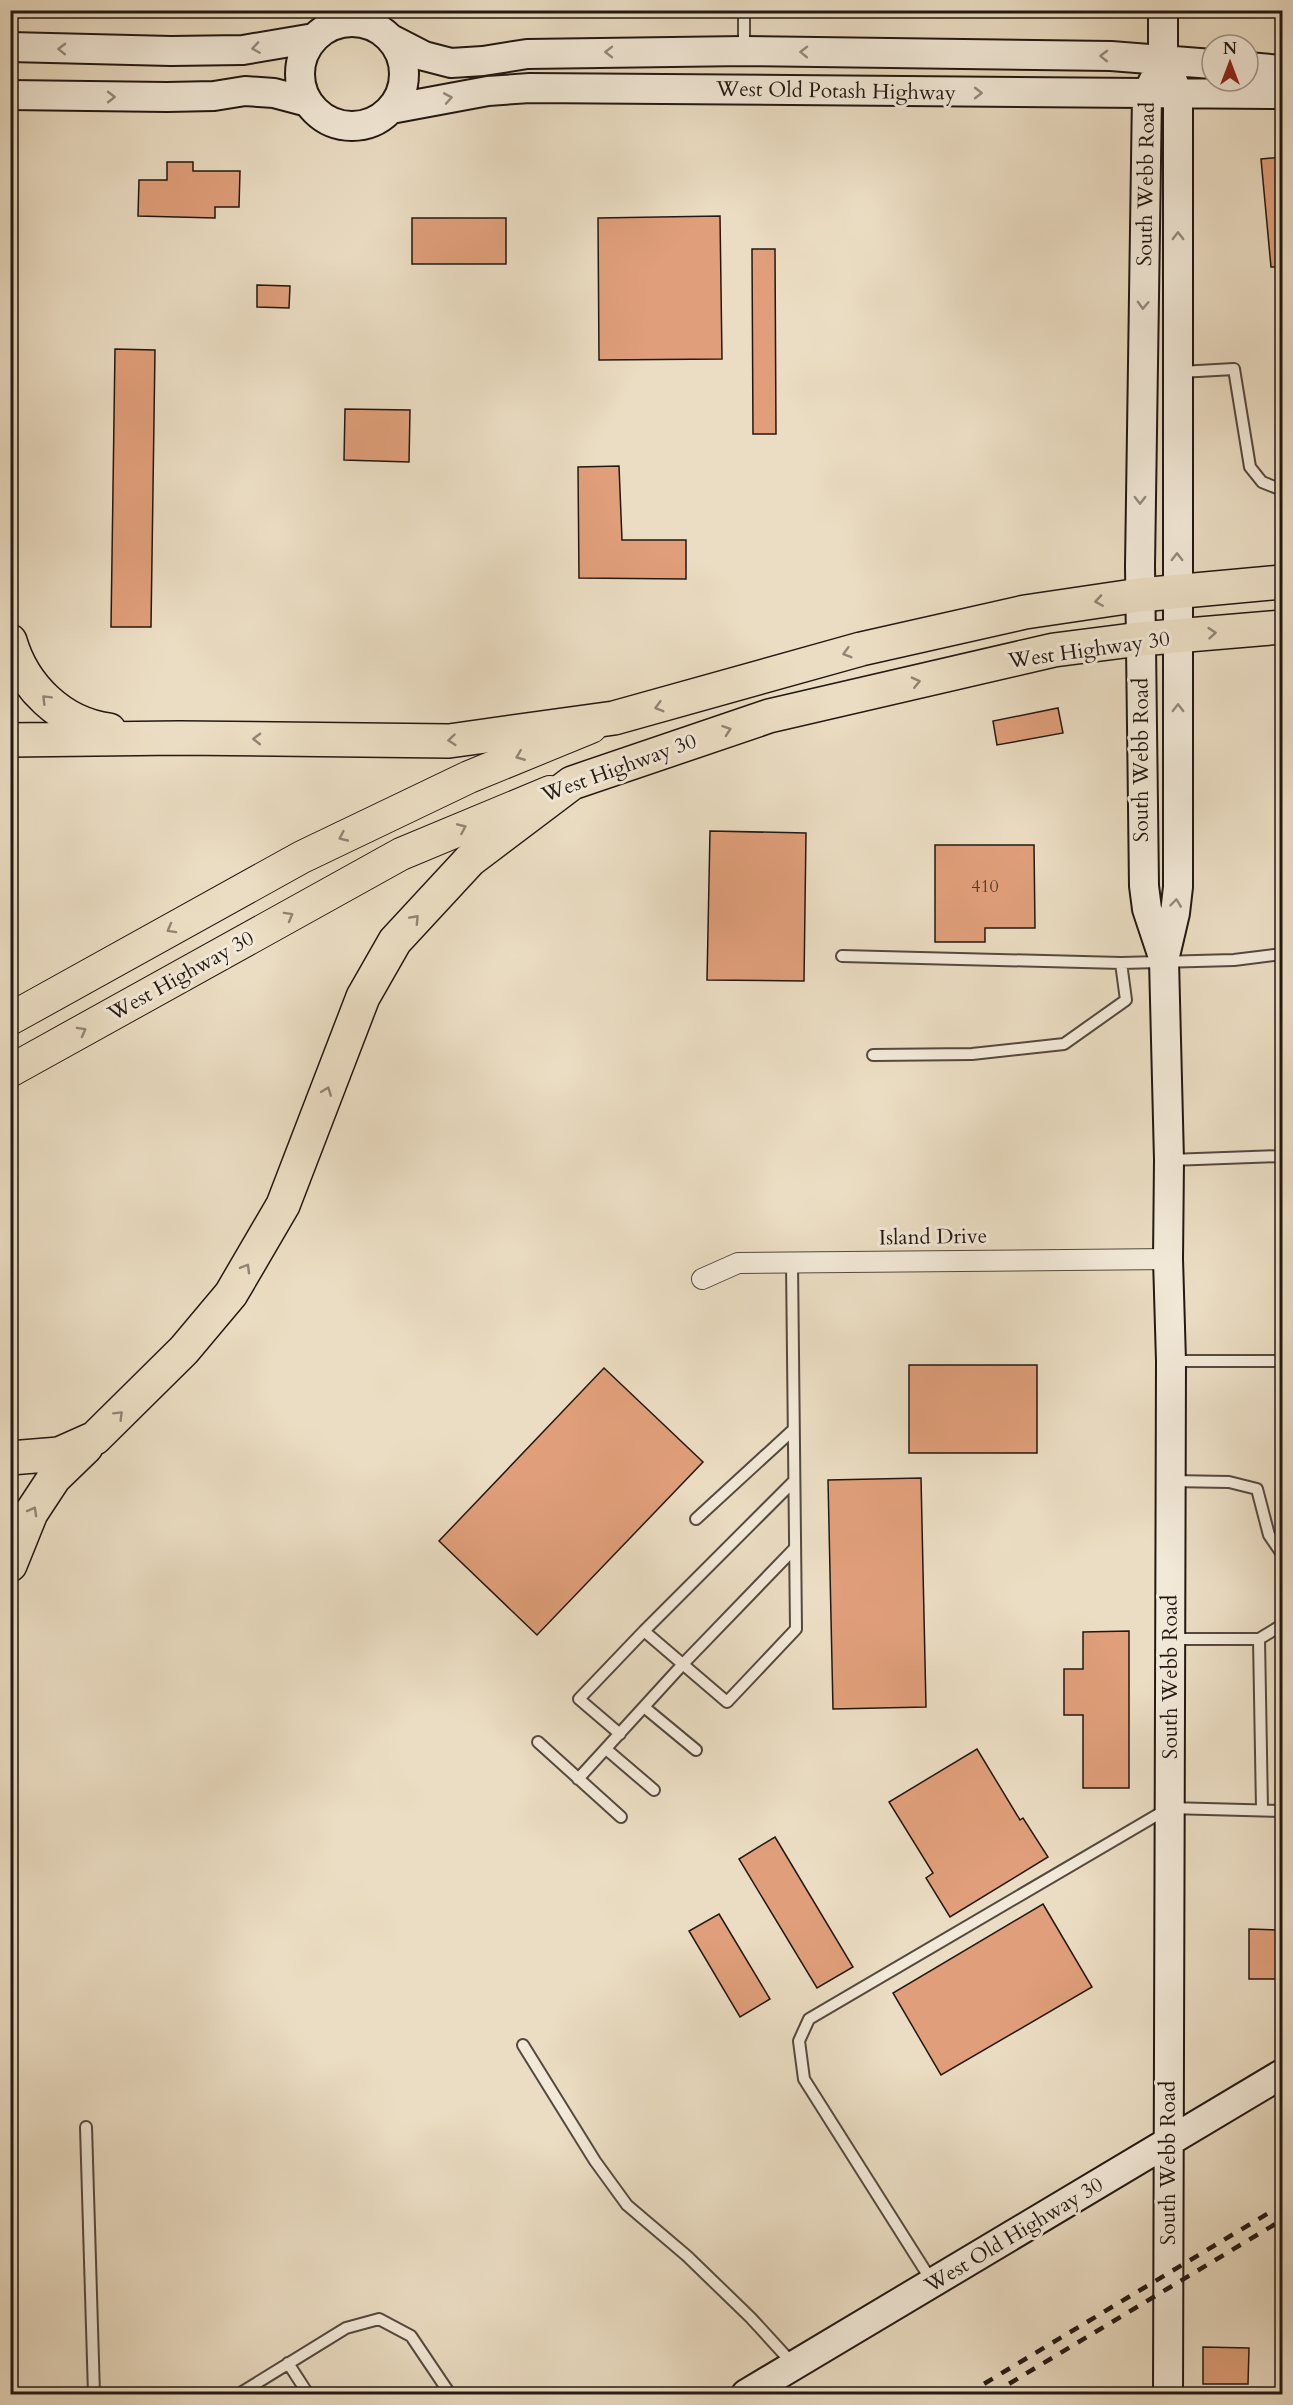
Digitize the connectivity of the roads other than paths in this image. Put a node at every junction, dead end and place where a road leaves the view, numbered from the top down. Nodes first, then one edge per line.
1 (744, 10) edge
2 (1163, 10) edge
3 (325, 25) edge
4 (379, 26) edge
5 (10, 47) edge
6 (744, 51) junction
7 (933, 54) junction
8 (1162, 61) junction
9 (1200, 63) edge
10 (1260, 68) edge
11 (1282, 70) edge
12 (576, 89) junction
13 (800, 90) junction
14 (1178, 92) junction
15 (1147, 94) junction
16 (1282, 94) edge
17 (10, 95) edge
18 (308, 102) junction
19 (391, 109) junction
20 (1177, 372) junction
21 (1282, 490) edge
22 (1282, 582) edge
23 (1177, 592) junction
24 (1140, 595) junction
25 (1282, 627) edge
26 (1178, 636) junction
27 (1140, 639) junction
28 (10, 641) edge
29 (614, 718) junction
30 (179, 738) junction
31 (10, 740) edge
32 (573, 783) junction
33 (1282, 954) edge
34 (842, 956) dead end
35 (1164, 960) junction
36 (1121, 963) junction
37 (23, 1012) edge
38 (873, 1055) dead end
39 (20, 1065) edge
40 (1282, 1156) edge
41 (1169, 1160) junction
42 (1168, 1259) junction
43 (792, 1263) junction
44 (702, 1279) dead end
45 (1171, 1361) junction
46 (1282, 1361) edge
47 (793, 1430) junction
48 (95, 1438) junction
49 (10, 1458) edge
50 (1171, 1481) junction
51 (793, 1482) junction
52 (696, 1519) dead end
53 (794, 1549) junction
54 (1282, 1554) edge
55 (10, 1564) edge
56 (1282, 1625) edge
57 (644, 1631) junction
58 (1170, 1639) junction
59 (1259, 1639) junction
60 (683, 1664) junction
61 (644, 1707) junction
62 (620, 1734) junction
63 (538, 1742) dead end
64 (606, 1749) junction
65 (696, 1750) dead end
66 (578, 1779) junction
67 (654, 1790) dead end
68 (1169, 1808) junction
69 (1262, 1809) junction
70 (1282, 1811) edge
71 (621, 1817) dead end
72 (523, 2045) dead end
73 (1282, 2074) edge
74 (86, 2127) dead end
75 (1168, 2143) junction
76 (934, 2283) junction
77 (288, 2363) junction
78 (794, 2366) junction
79 (94, 2394) edge
80 (239, 2394) edge
81 (308, 2394) edge
82 (450, 2394) edge
83 (746, 2394) edge
84 (1168, 2394) edge

1 - 6 lane
2 - 8 street
3 - 4 street
3 -> 5 street
3 - 18 street
6 -> 4 street, West Old Potash Highway
4 - 19 street
7 -> 6 street, West Old Potash Highway
6 - 12 street
8 -> 7 street, West Old Potash Highway
7 - 13 street
8 - 9 street, West Old Potash Highway
8 - 14 street, South Webb Road
8 - 15 street, South Webb Road
10 - 11 street
12 - 13 street, West Old Potash Highway
19 -> 12 street, West Old Potash Highway
13 -> 15 street, West Old Potash Highway
14 - 15 street, West Old Potash Highway
14 - 16 street, West Old Potash Highway
20 -> 14 street, South Webb Road
15 -> 24 street, South Webb Road
17 -> 18 street
18 - 19 street
20 - 21 lane
23 -> 20 street, South Webb Road
22 - 23 highway, West Highway 30
23 - 24 highway, West Highway 30
23 - 26 street, South Webb Road
24 - 27 street, South Webb Road
24 -> 29 highway, West Highway 30
26 -> 25 highway, West Highway 30
26 - 27 highway, West Highway 30
35 -> 26 street, South Webb Road
32 -> 27 highway, West Highway 30
27 - 35 street, South Webb Road
30 -> 28 highway
29 -> 30 highway
29 -> 37 main road, West Highway 30
30 - 31 highway
39 -> 32 main road, West Highway 30
48 -> 32 highway
33 - 35 lane
34 - 36 lane
35 - 36 lane
35 - 41 street, South Webb Road
36 - 38 lane
40 - 41 lane
41 - 42 street, South Webb Road
42 - 43 street, Island Drive
42 - 45 street, South Webb Road
43 - 44 street, Island Drive
43 - 47 lane
45 - 46 lane
45 - 50 street, South Webb Road
47 - 51 lane
47 - 52 lane
48 - 49 highway
55 -> 48 highway
50 - 54 lane
50 - 58 street, South Webb Road
51 - 53 lane
51 - 57 lane
53 - 60 lane
53 - 60 lane
56 - 59 lane
57 - 60 lane
57 - 62 lane
58 - 59 lane
58 - 68 street, South Webb Road
59 - 69 lane
60 - 61 lane
61 - 62 lane
61 - 65 lane
62 - 64 lane
63 - 66 lane
64 - 66 lane
64 - 67 lane
66 - 71 lane
68 - 69 lane
68 - 75 street, South Webb Road
68 - 76 lane
69 - 70 lane
72 - 78 lane
73 - 75 street, West Old Highway 30
74 - 79 lane
75 - 76 street, West Old Highway 30
75 - 84 street, South Webb Road
76 - 78 street, West Old Highway 30
77 - 80 lane
77 - 81 lane
77 - 82 lane
78 - 83 street, West Old Highway 30

